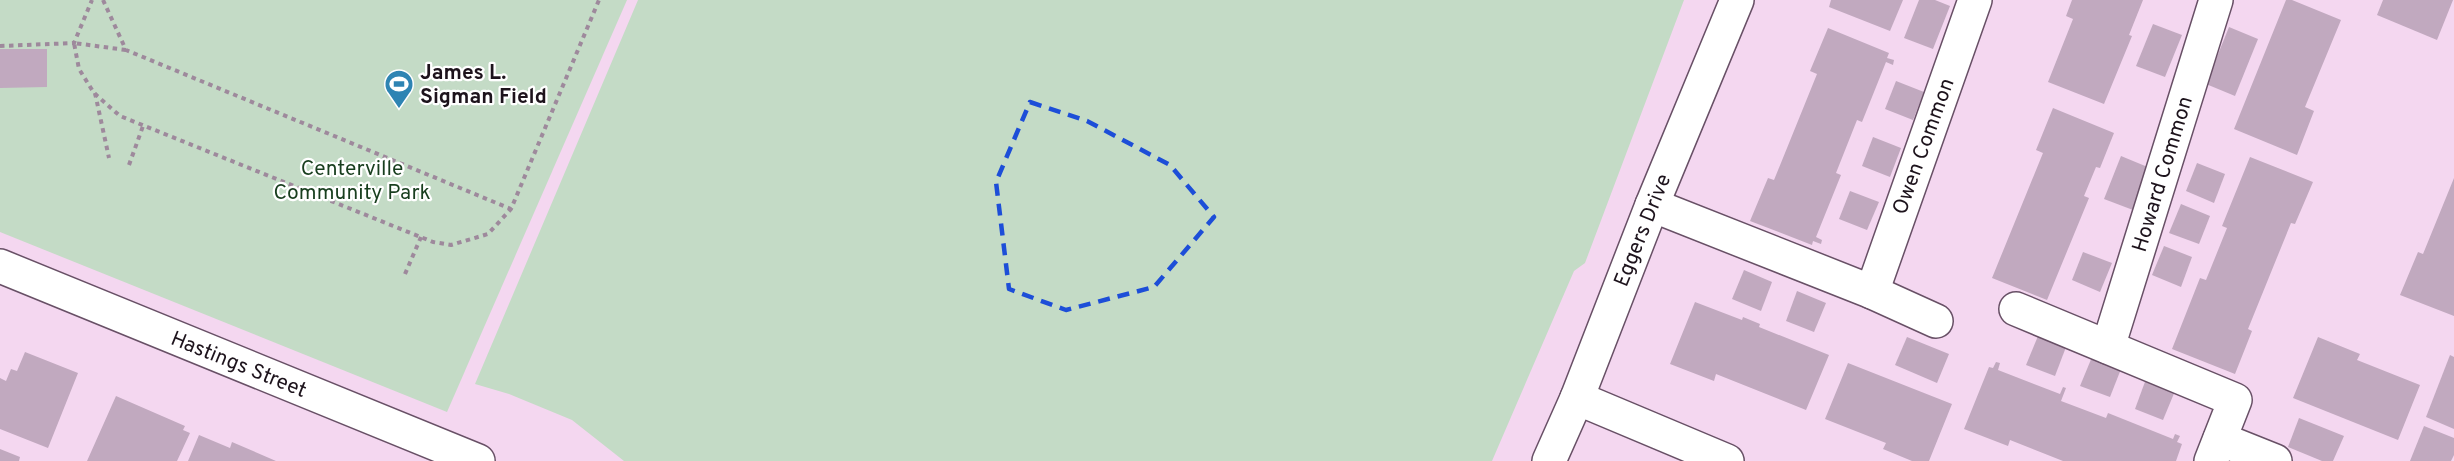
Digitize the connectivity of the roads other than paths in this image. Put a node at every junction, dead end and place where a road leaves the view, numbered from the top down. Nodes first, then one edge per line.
1 (1737, 0) edge
2 (1975, 0) edge
3 (2216, 0) edge
4 (1652, 205) junction
5 (0, 266) edge
6 (1872, 292) junction
7 (2016, 309) dead end
8 (1936, 321) dead end
9 (2108, 347) junction
10 (1577, 399) junction
11 (2216, 450) edge
12 (478, 461) edge
13 (1549, 461) edge
14 (1727, 461) edge
15 (2275, 461) edge

1 - 4 street, Eggers Drive
2 - 6 street, Owen Common
3 - 9 street, Howard Common
4 - 6 street
4 - 10 street, Eggers Drive
5 - 12 street, Hastings Street
6 - 8 street
7 - 9 street
9 - 11 street
10 - 13 street, Eggers Drive
10 - 14 street
11 - 15 street

